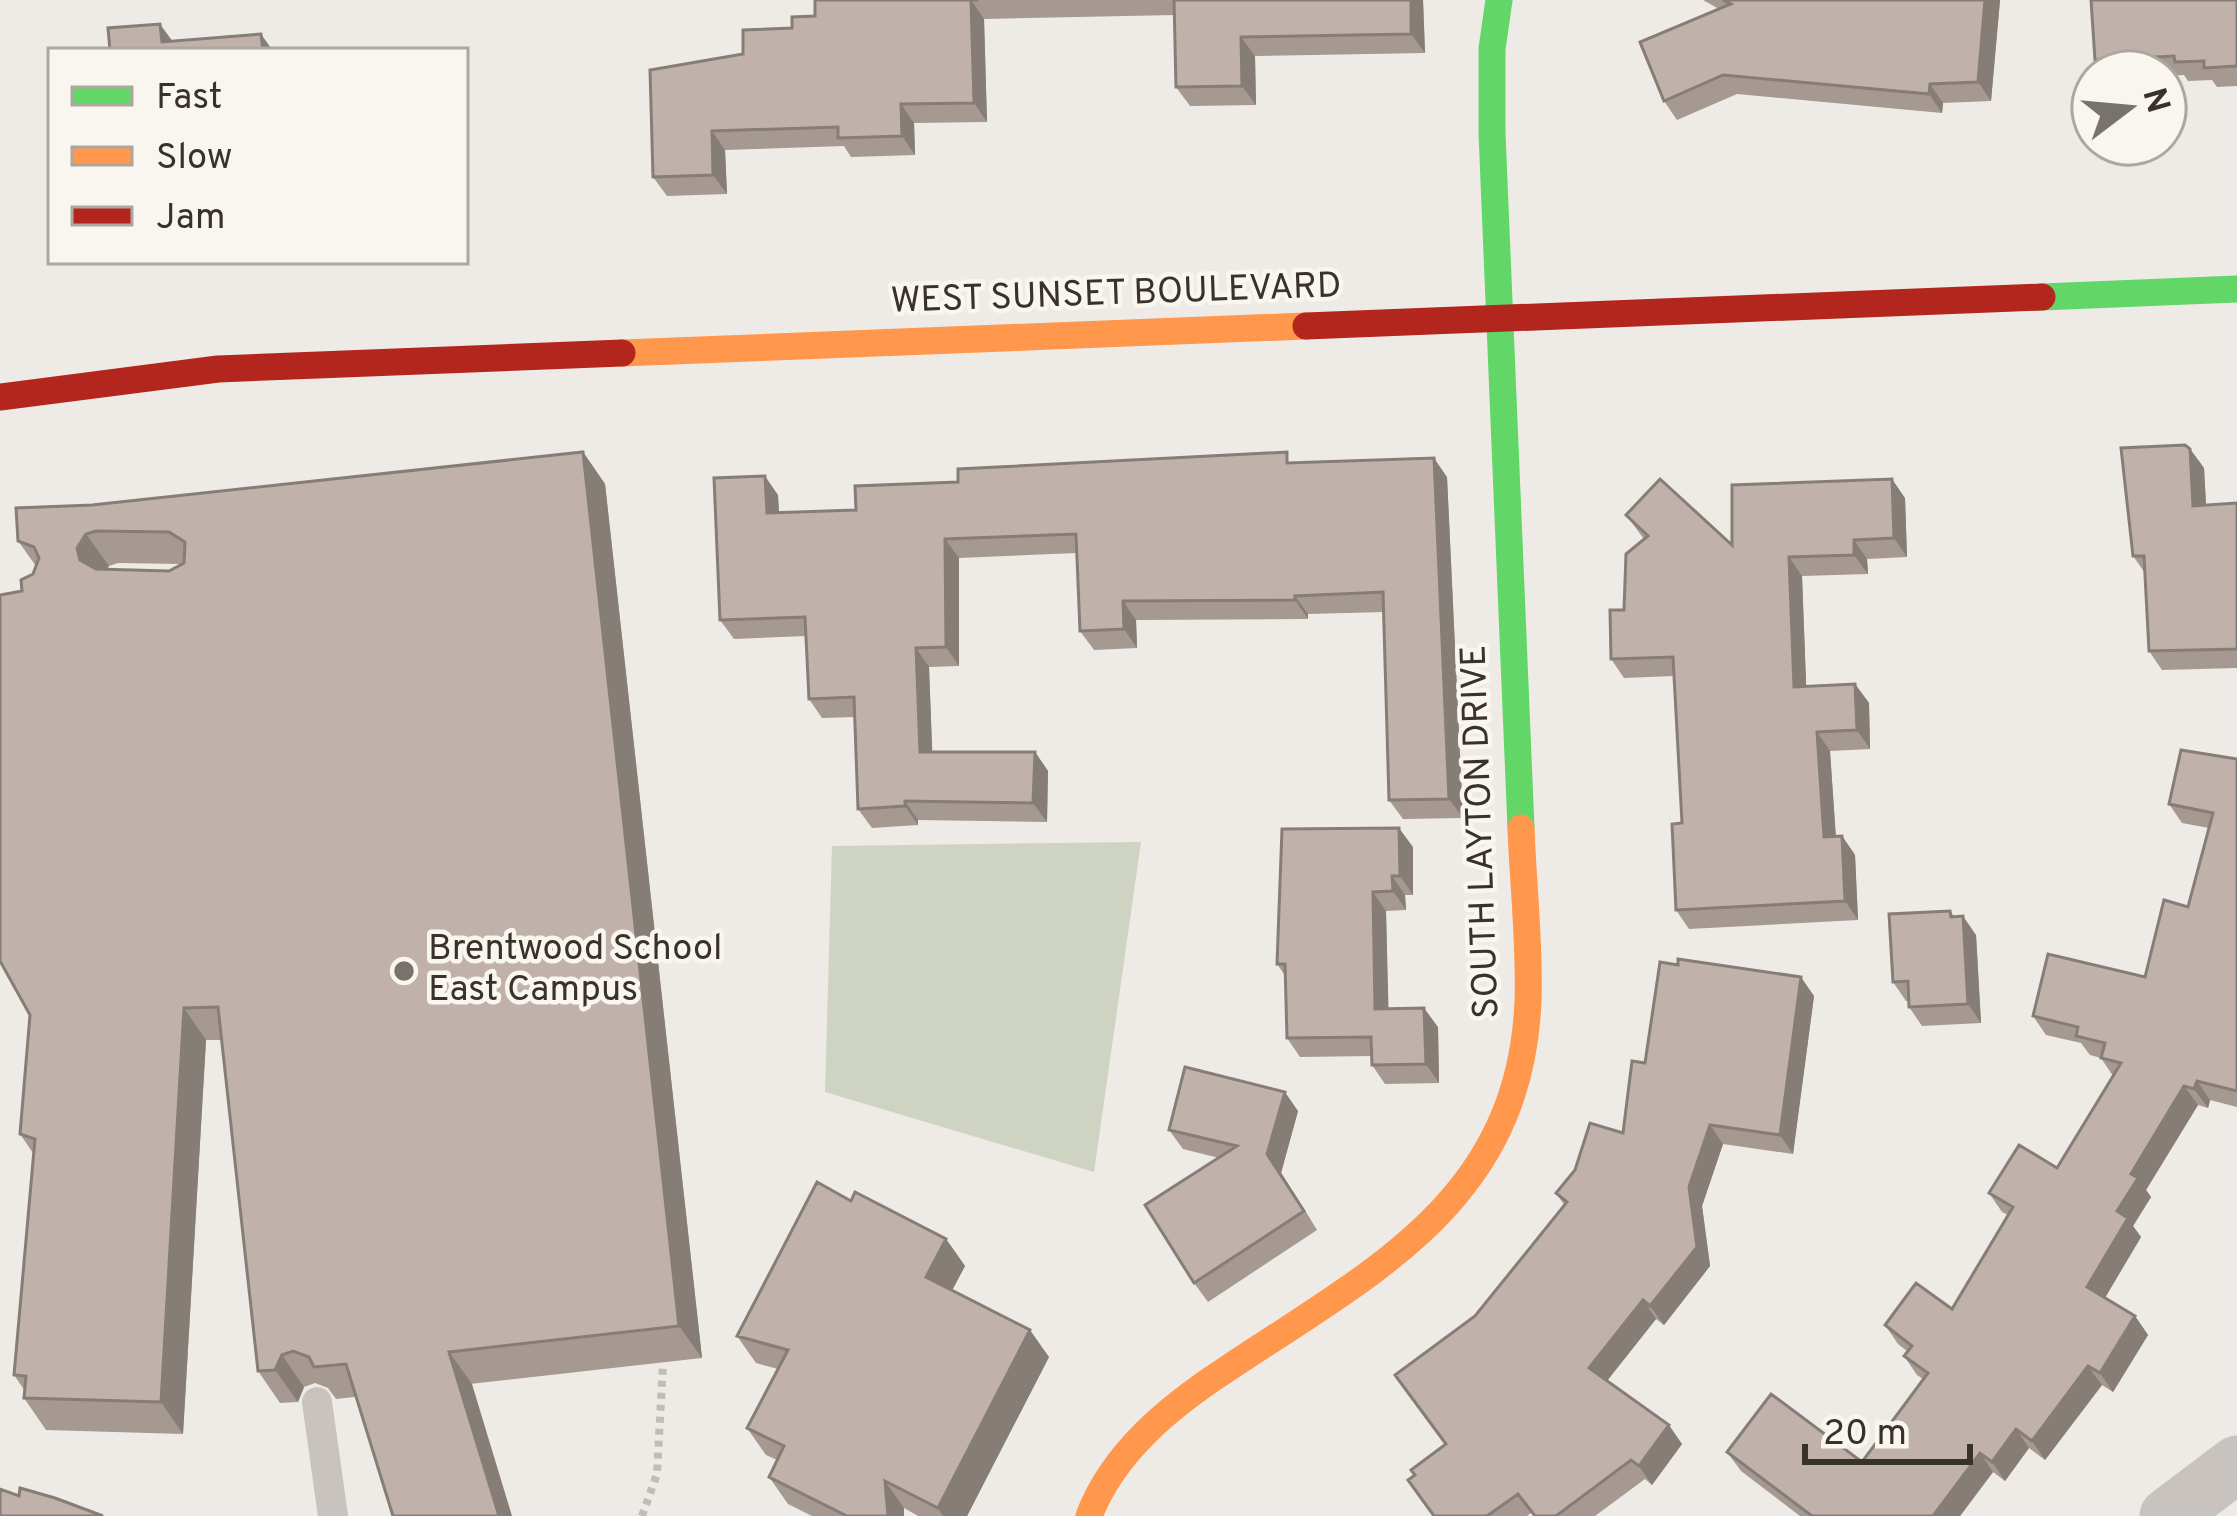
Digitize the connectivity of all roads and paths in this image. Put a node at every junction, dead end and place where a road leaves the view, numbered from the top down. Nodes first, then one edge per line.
1 (1499, 0) edge
2 (2237, 289) edge
3 (1500, 314) junction
4 (0, 397) edge
5 (663, 1363) edge
6 (317, 1402) edge
7 (2237, 1464) edge
8 (332, 1516) edge
9 (642, 1516) edge
10 (1089, 1516) edge
11 (2168, 1516) edge

1 - 3 main road, SOUTH LAYTON DRIVE
2 - 3 main road, WEST SUNSET BOULEVARD
3 - 4 main road, WEST SUNSET BOULEVARD
3 - 10 main road, SOUTH LAYTON DRIVE
5 - 9 path
6 - 8 lane
7 - 11 street

